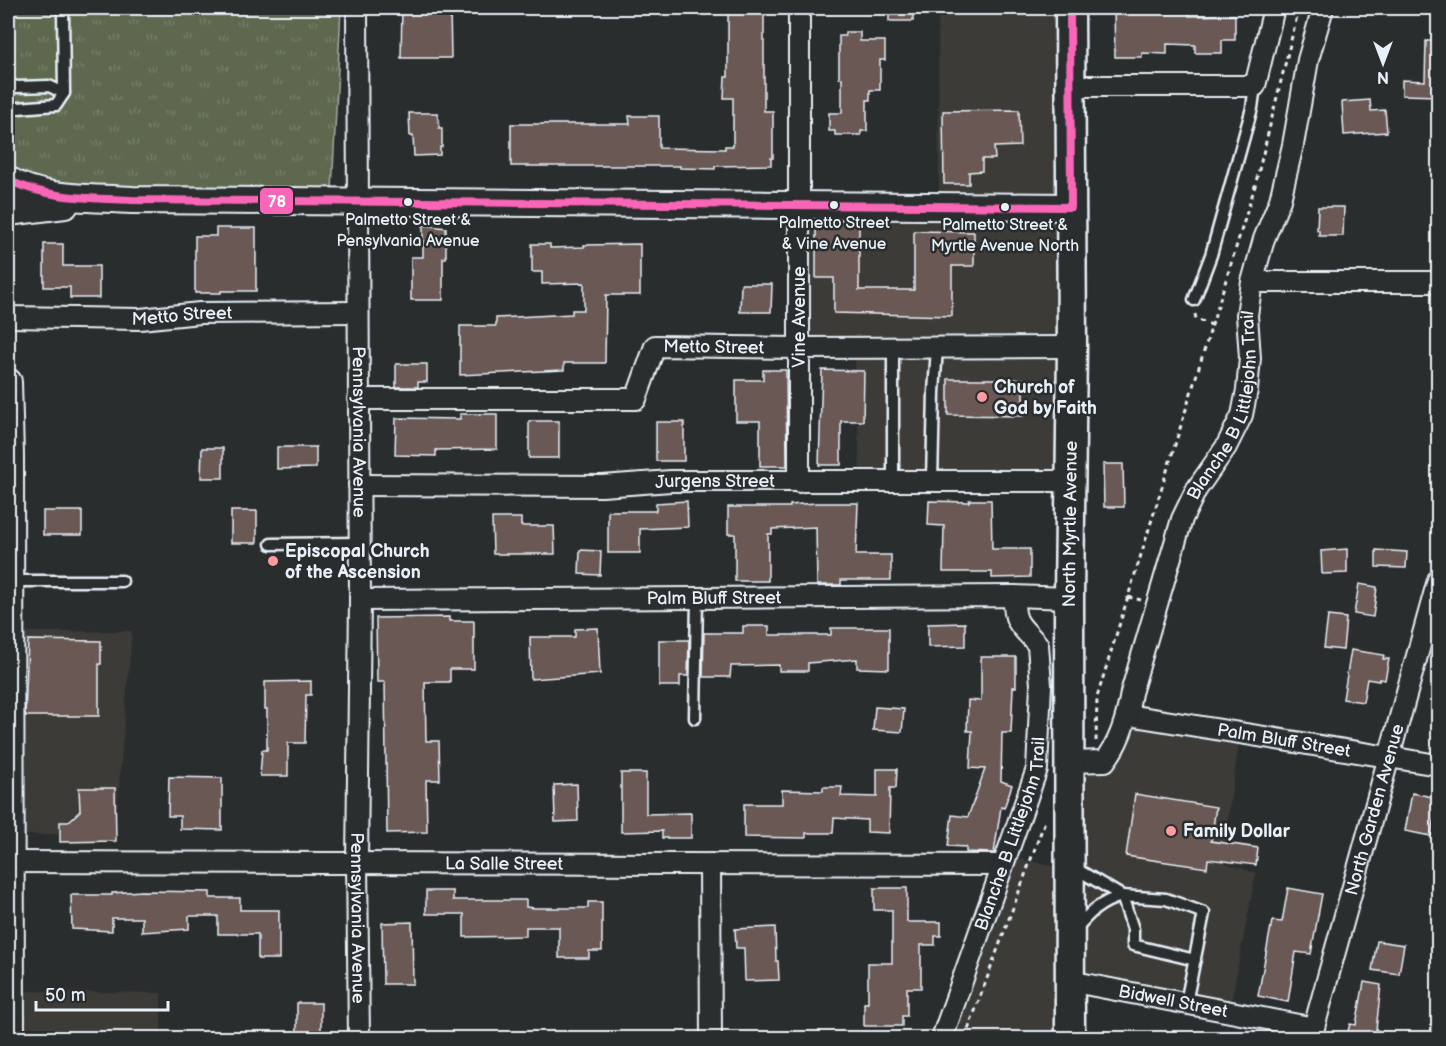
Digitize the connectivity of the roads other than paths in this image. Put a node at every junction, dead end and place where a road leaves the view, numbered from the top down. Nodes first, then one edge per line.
1 (63, 8) edge
2 (357, 8) edge
3 (799, 8) edge
4 (1070, 8) edge
5 (1274, 8) edge
6 (1323, 8) edge
7 (8, 84) edge
8 (1070, 86) junction
9 (1255, 86) junction
10 (64, 93) junction
11 (8, 111) edge
12 (8, 180) edge
13 (132, 200) junction
14 (357, 202) junction
15 (799, 204) junction
16 (1071, 207) junction
17 (8, 210) edge
18 (1252, 282) junction
19 (1438, 282) edge
20 (1194, 300) road end
21 (357, 312) junction
22 (8, 316) edge
23 (1072, 347) junction
24 (799, 348) junction
25 (893, 348) junction
26 (937, 348) junction
27 (8, 382) edge
28 (358, 399) junction
29 (1071, 481) junction
30 (800, 482) junction
31 (893, 482) junction
32 (932, 482) junction
33 (359, 485) junction
34 (359, 543) junction
35 (271, 544) dead end
36 (9, 580) edge
37 (1438, 580) edge
38 (122, 581) dead end
39 (1014, 596) junction
40 (697, 598) junction
41 (1070, 598) junction
42 (360, 600) junction
43 (1128, 715) junction
44 (695, 718) dead end
45 (9, 729) edge
46 (1390, 758) junction
47 (1082, 763) junction
48 (1438, 765) edge
49 (9, 862) edge
50 (357, 863) junction
51 (710, 864) junction
52 (1069, 865) junction
53 (1002, 866) junction
54 (1122, 896) junction
55 (9, 911) edge
56 (1069, 937) junction
57 (1195, 960) junction
58 (1070, 981) junction
59 (1186, 1004) junction
60 (1313, 1033) edge
61 (11, 1038) edge
62 (359, 1038) edge
63 (711, 1038) edge
64 (942, 1038) edge
65 (1070, 1038) edge

1 - 10 lane
2 - 14 street, Pennsylvania Avenue
3 - 15 street, Vine Avenue
4 - 8 main road, North Myrtle Avenue
5 - 9 street
6 - 18 street, Blanche B Littlejohn Trail
7 - 10 lane
8 - 9 street
8 - 16 main road, North Myrtle Avenue
9 - 20 lane
10 - 11 lane
12 - 13 street
12 - 17 street
13 - 14 street
13 - 17 street
14 - 15 street
14 - 21 street, Pennsylvania Avenue
15 - 16 street
15 - 24 street, Vine Avenue
16 - 23 main road, North Myrtle Avenue
18 - 19 street
18 - 43 street, Blanche B Littlejohn Trail
21 - 22 street, Metto Street
21 - 28 street, Pennsylvania Avenue
23 - 26 street, Metto Street
23 - 29 main road, North Myrtle Avenue
24 - 25 street, Metto Street
24 - 28 street, Metto Street
24 - 30 street, Vine Avenue
25 - 26 street, Metto Street
25 - 31 lane
26 - 32 lane
27 - 36 street
28 - 33 street, Pennsylvania Avenue
29 - 32 street, Jurgens Street
29 - 41 main road, North Myrtle Avenue
30 - 31 street, Jurgens Street
30 - 33 street, Jurgens Street
31 - 32 street, Jurgens Street
33 - 34 street, Pennsylvania Avenue
34 - 35 lane
34 - 42 street, Pennsylvania Avenue
36 - 38 lane
36 - 45 street
37 - 46 street, North Garden Avenue
39 - 40 street, Palm Bluff Street
39 - 41 street, Palm Bluff Street
39 - 53 street, Blanche B Littlejohn Trail
40 - 42 street, Palm Bluff Street
40 - 44 lane
41 - 47 main road, North Myrtle Avenue
42 - 50 street, Pennsylvania Avenue
43 - 46 street, Palm Bluff Street
43 - 47 street, Blanche B Littlejohn Trail
45 - 49 street
46 - 48 street, Palm Bluff Street
46 - 60 street, North Garden Avenue
47 - 52 main road, North Myrtle Avenue
49 - 50 street, La Salle Street
49 - 55 street
50 - 51 street, La Salle Street
50 - 62 street, Pennsylvania Avenue
51 - 53 street, La Salle Street
51 - 63 street
52 - 54 lane
52 - 56 main road, North Myrtle Avenue
53 - 64 street, Blanche B Littlejohn Trail
54 - 56 lane
54 - 57 lane
54 - 57 lane
55 - 61 street
56 - 58 main road, North Myrtle Avenue
57 - 59 lane
58 - 59 street, Bidwell Street
58 - 65 main road, North Myrtle Avenue
59 - 60 street, Bidwell Street

